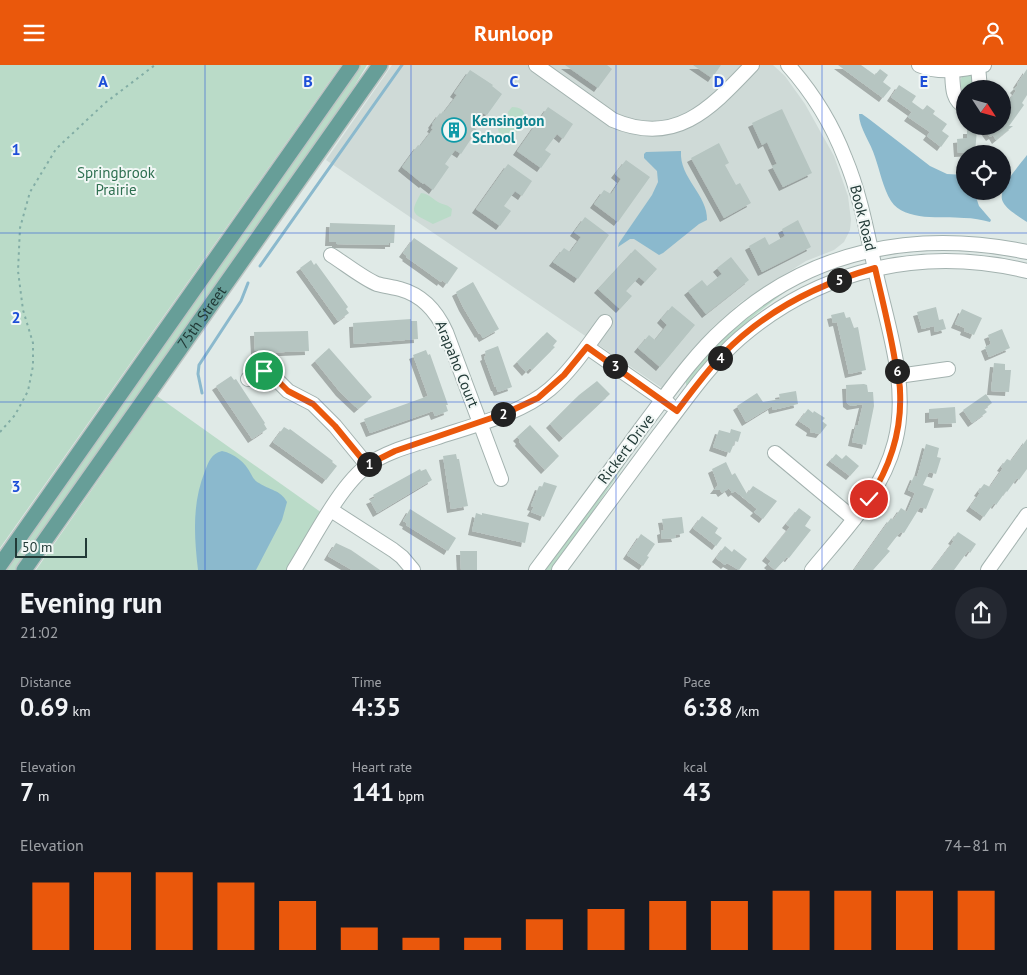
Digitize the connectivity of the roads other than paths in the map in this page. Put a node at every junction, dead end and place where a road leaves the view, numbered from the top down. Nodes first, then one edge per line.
1 (352, 65) edge
2 (380, 65) edge
3 (536, 65) edge
4 (752, 65) edge
5 (788, 65) edge
6 (919, 65) edge
7 (981, 66) edge
8 (952, 70) junction
9 (980, 80) edge
10 (956, 99) edge
11 (871, 249) junction
12 (1027, 252) edge
13 (331, 255) dead end
14 (875, 268) junction
15 (1027, 271) edge
16 (604, 322) dead end
17 (587, 347) junction
18 (948, 369) dead end
19 (898, 376) junction
20 (248, 379) dead end
21 (663, 400) junction
22 (677, 411) junction
23 (480, 422) junction
24 (775, 453) dead end
25 (367, 465) junction
26 (501, 479) dead end
27 (331, 510) junction
28 (1027, 515) edge
29 (854, 519) junction
30 (0, 565) edge
31 (24, 570) edge
32 (294, 570) edge
33 (413, 570) edge
34 (536, 570) edge
35 (559, 570) edge
36 (812, 570) edge
37 (988, 570) edge

1 - 30 main road, 75th Street
2 - 31 main road, 75th Street
3 - 4 street
5 - 11 street, Book Road
6 - 8 street
7 - 8 street
7 - 9 street
8 - 10 street
11 - 12 street, Rickert Drive
11 - 14 street, Book Road
11 - 21 street, Rickert Drive
13 - 23 street, Arapaho Court
14 - 15 street, Rickert Drive
14 - 19 street, Book Road
14 - 22 street, Rickert Drive
16 - 17 street
17 - 21 street
17 - 23 street
18 - 19 street
19 - 29 street, Book Road
20 - 25 street
21 - 22 street
21 - 34 street, Rickert Drive
22 - 35 street, Rickert Drive
23 - 25 street
23 - 26 street, Arapaho Court
24 - 29 street
25 - 27 street
27 - 32 street
27 - 33 street
28 - 37 street
29 - 36 street, Book Road

